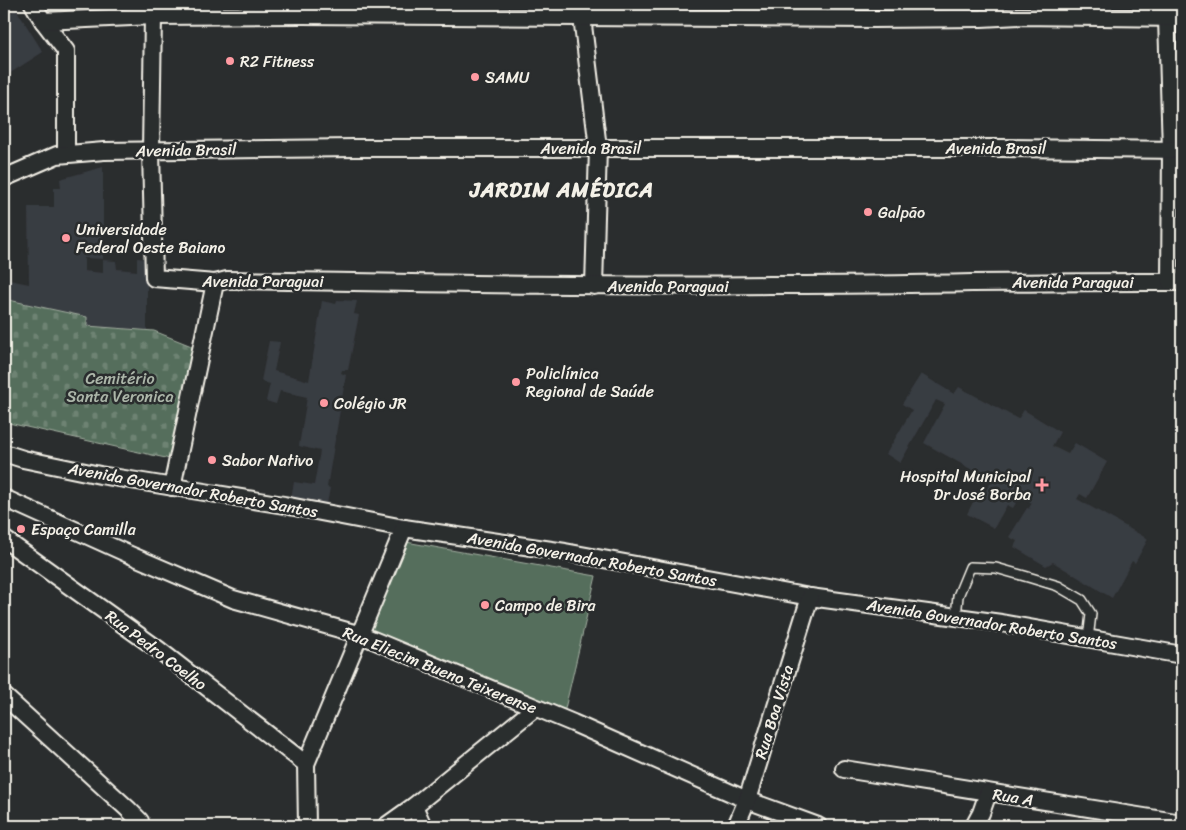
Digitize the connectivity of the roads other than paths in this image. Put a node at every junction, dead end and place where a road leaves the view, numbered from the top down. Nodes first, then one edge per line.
1 (33, 4) edge
2 (484, 10) edge
3 (582, 10) edge
4 (1019, 10) edge
5 (153, 16) junction
6 (1174, 18) edge
7 (43, 21) junction
8 (598, 148) junction
9 (1177, 150) edge
10 (151, 151) junction
11 (66, 153) junction
12 (4, 178) edge
13 (1176, 282) edge
14 (215, 283) junction
15 (594, 286) junction
16 (4, 453) edge
17 (172, 487) junction
18 (4, 498) edge
19 (404, 528) junction
20 (4, 539) edge
21 (810, 597) junction
22 (956, 617) junction
23 (361, 635) junction
24 (1088, 639) junction
25 (1182, 655) edge
26 (4, 696) edge
27 (536, 708) junction
28 (306, 764) junction
29 (844, 769) dead end
30 (988, 793) junction
31 (747, 800) junction
32 (414, 806) junction
33 (1182, 823) edge
34 (141, 824) edge
35 (307, 826) edge
36 (386, 826) edge
37 (423, 826) edge
38 (736, 826) edge
39 (818, 826) edge
40 (974, 826) edge

1 - 7 street
2 - 3 street
2 - 5 street
3 - 4 street
3 - 8 street
4 - 6 street
5 - 7 street
5 - 10 street
6 - 9 street
7 - 11 street
8 - 9 street, Avenida Brasil
8 - 10 street, Avenida Brasil
8 - 15 street
9 - 13 street
10 - 11 street, Avenida Brasil
10 - 14 street, Avenida Paraguai
11 - 12 street, Avenida Brasil
13 - 15 street, Avenida Paraguai
14 - 15 street, Avenida Paraguai
14 - 17 street
16 - 17 street, Avenida Governador Roberto Santos
17 - 19 street, Avenida Governador Roberto Santos
18 - 23 street, Rua Eliecim Bueno Teixerense
19 - 21 street, Avenida Governador Roberto Santos
19 - 23 street
20 - 28 street, Rua Pedro Coelho
21 - 22 street, Avenida Governador Roberto Santos
21 - 31 street, Rua Boa Vista
22 - 24 street, Avenida Governador Roberto Santos
22 - 24 lane
23 - 27 street, Rua Eliecim Bueno Teixerense
23 - 28 street
24 - 25 street, Avenida Governador Roberto Santos
26 - 34 street
27 - 31 street, Rua Eliecim Bueno Teixerense
27 - 32 street
28 - 35 street
29 - 30 street, Rua A
30 - 33 street, Rua A
30 - 40 street
31 - 38 street, Rua Boa Vista
31 - 39 street, Rua Eliecim Bueno Teixerense
32 - 36 street
32 - 37 street

